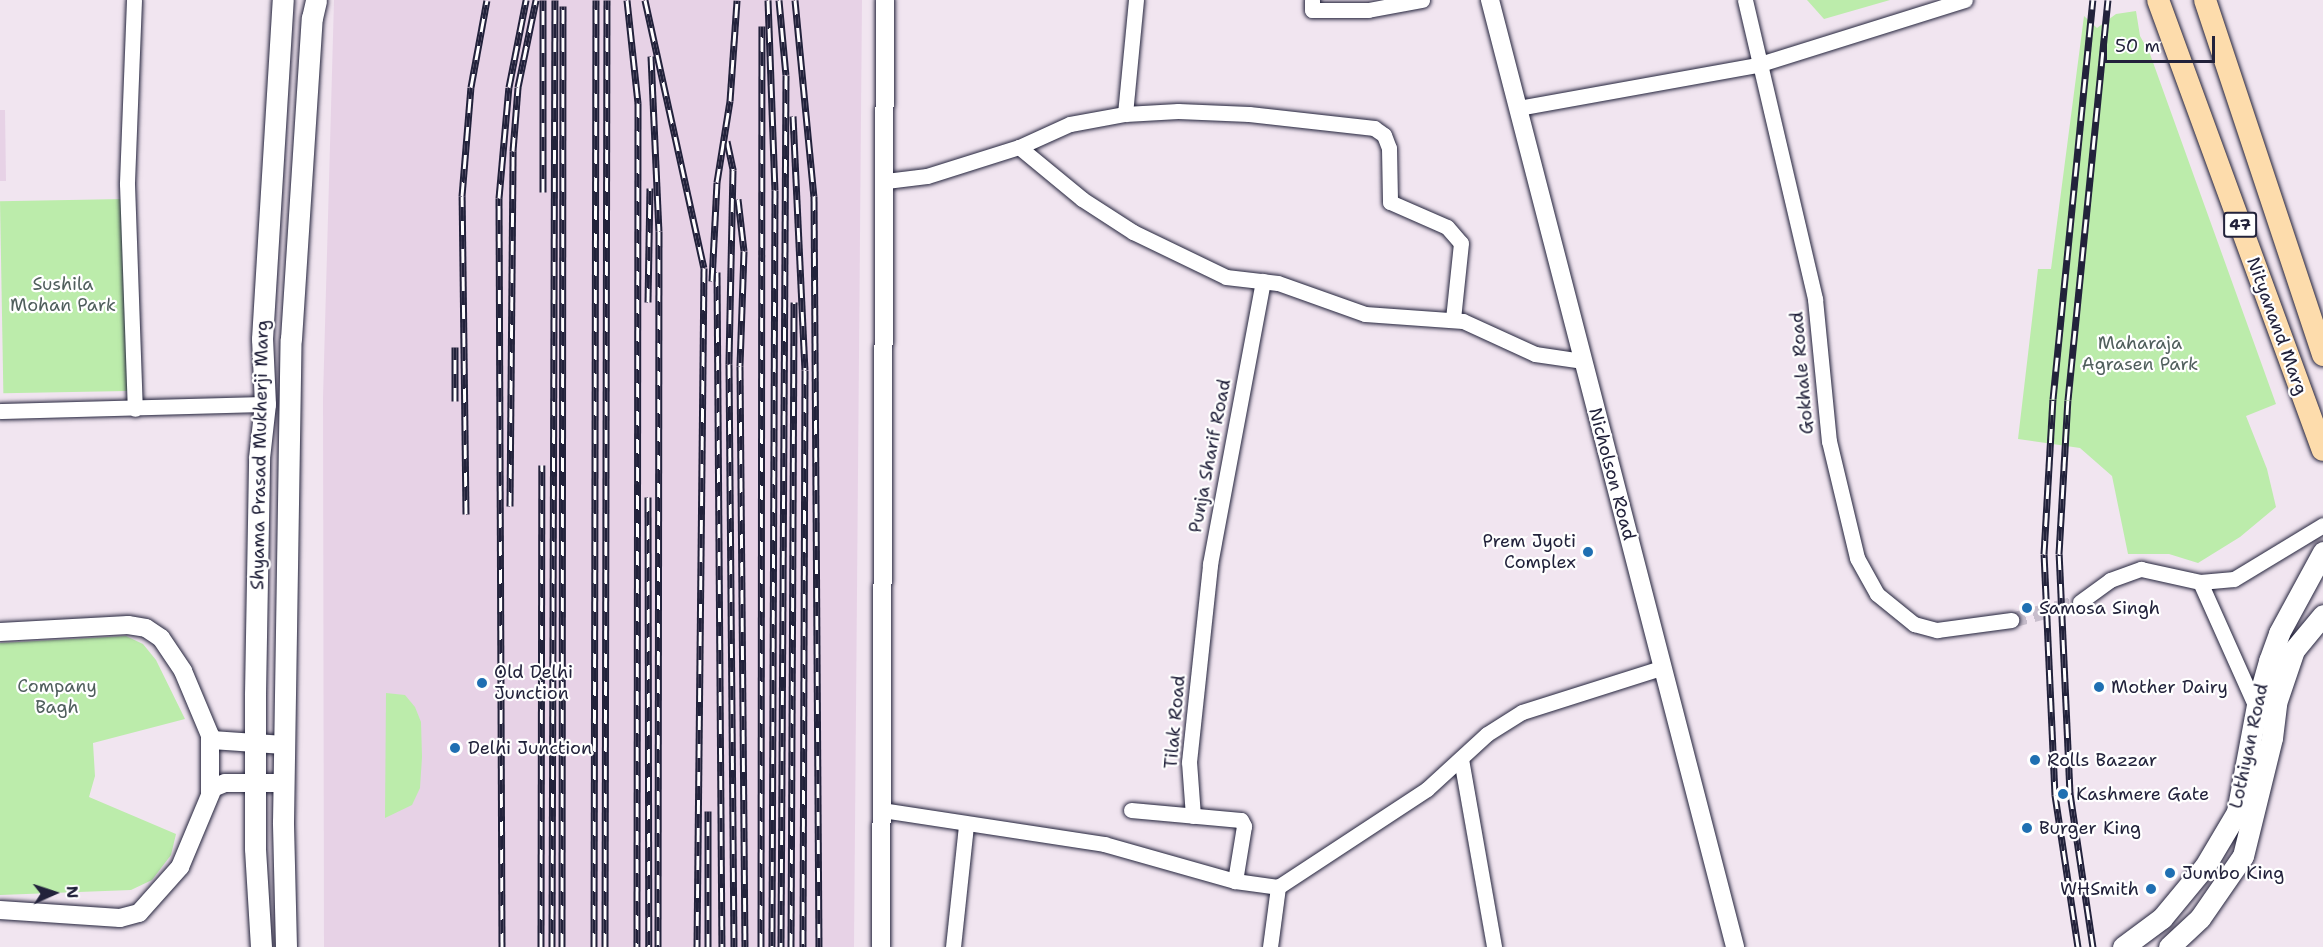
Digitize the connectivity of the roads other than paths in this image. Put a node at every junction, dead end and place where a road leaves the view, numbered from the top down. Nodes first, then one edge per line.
1 (134, 0) edge
2 (283, 0) edge
3 (316, 0) edge
4 (885, 0) edge
5 (1136, 0) edge
6 (1312, 0) edge
7 (1422, 0) edge
8 (1490, 0) edge
9 (1745, 0) edge
10 (1965, 0) edge
11 (2158, 0) edge
12 (2205, 0) edge
13 (1757, 65) junction
14 (1518, 108) junction
15 (1125, 114) junction
16 (1019, 147) junction
17 (886, 181) junction
18 (1263, 281) junction
19 (1453, 319) junction
20 (2323, 355) edge
21 (1582, 361) junction
22 (265, 404) junction
23 (135, 409) junction
24 (0, 411) edge
25 (2323, 450) edge
26 (2323, 525) edge
27 (2323, 552) edge
28 (2200, 582) junction
29 (2080, 602) tunnel mouth
30 (2323, 615) edge
31 (2012, 621) tunnel mouth
32 (0, 632) edge
33 (1204, 640) joint
34 (1661, 668) junction
35 (2256, 706) junction
36 (210, 735) junction
37 (256, 744) junction
38 (284, 745) junction
39 (1461, 759) junction
40 (256, 783) junction
41 (284, 783) junction
42 (210, 793) junction
43 (882, 810) junction
44 (1131, 810) dead end
45 (1193, 816) junction
46 (966, 825) junction
47 (1235, 881) junction
48 (1278, 887) junction
49 (0, 910) edge
50 (261, 947) edge
51 (286, 947) edge
52 (881, 947) edge
53 (953, 947) edge
54 (1270, 947) edge
55 (1494, 947) edge
56 (1735, 947) edge
57 (2123, 947) edge
58 (2169, 947) edge

1 - 23 street
2 - 22 main road, Shyama Prasad Mukherji Marg
3 - 38 main road, Shyama Prasad Mukherji Marg
4 - 17 street
5 - 15 street
6 - 7 street
8 - 14 street, Nicholson Road
9 - 13 street, Gokhale Road
10 - 13 street
11 - 25 main road, Nityanand Marg / 47
12 - 20 main road, Nityanand Marg / 47
13 - 14 street
13 - 31 street, Gokhale Road
14 - 21 street, Nicholson Road
15 - 16 street
15 - 19 street
16 - 17 street
16 - 18 street
17 - 43 street
18 - 19 street
18 - 33 street, Punja Sharif Road
19 - 21 street
21 - 34 street, Nicholson Road
22 - 23 street
22 - 37 main road, Shyama Prasad Mukherji Marg
23 - 24 street
26 - 28 street
27 - 35 main road, Lothiyan Road
28 - 29 street
28 - 35 street
30 - 58 main road, Lothiyan Road
32 - 36 street
33 - 45 street, Tilak Road
34 - 39 street
34 - 56 street, Nicholson Road
35 - 57 main road, Lothiyan Road
36 - 37 street
36 - 42 street
37 - 38 street
37 - 40 main road, Shyama Prasad Mukherji Marg
38 - 41 main road, Shyama Prasad Mukherji Marg
39 - 48 street
39 - 55 street
40 - 41 street
40 - 42 street
40 - 50 main road, Shyama Prasad Mukherji Marg
41 - 51 main road, Shyama Prasad Mukherji Marg
42 - 49 street
43 - 46 street
43 - 52 street
44 - 45 street
45 - 47 street
46 - 47 street
46 - 53 street
47 - 48 street
48 - 54 street

